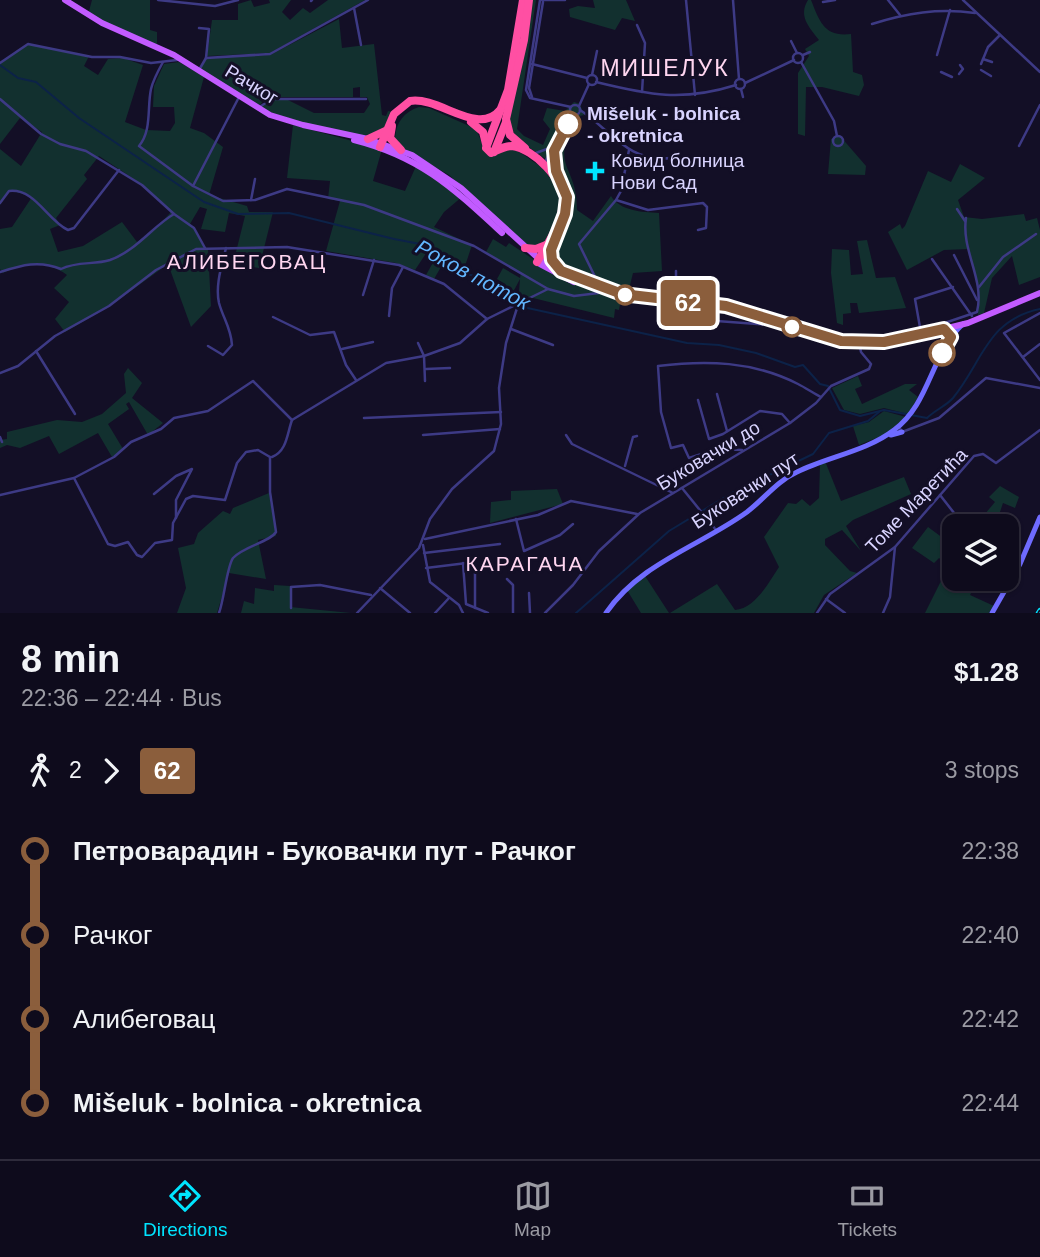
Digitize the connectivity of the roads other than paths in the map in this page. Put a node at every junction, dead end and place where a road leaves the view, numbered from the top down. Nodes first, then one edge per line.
1 (65, 0) edge
2 (158, 0) edge
3 (238, 0) edge
4 (368, 0) edge
5 (523, 0) edge
6 (529, 0) edge
7 (542, 0) edge
8 (565, 0) edge
9 (686, 0) edge
10 (733, 0) edge
11 (835, 0) edge
12 (888, 0) edge
13 (963, 0) edge
14 (823, 2) dead end
15 (354, 8) junction
16 (950, 10) junction
17 (975, 13) junction
18 (900, 15) junction
19 (637, 24) dead end
20 (872, 24) dead end
21 (199, 27) dead end
22 (1000, 35) junction
23 (791, 41) dead end
24 (360, 45) dead end
25 (597, 51) dead end
26 (810, 52) dead end
27 (797, 53) junction
28 (803, 55) junction
29 (937, 55) dead end
30 (180, 58) junction
31 (206, 58) junction
32 (794, 60) junction
33 (163, 62) junction
34 (801, 62) junction
35 (992, 62) dead end
36 (0, 63) edge
37 (533, 64) junction
38 (960, 65) dead end
39 (199, 70) junction
40 (981, 70) dead end
41 (942, 72) dead end
42 (1040, 72) edge
43 (959, 74) dead end
44 (592, 75) junction
45 (991, 76) dead end
46 (952, 77) dead end
47 (587, 78) junction
48 (739, 79) junction
49 (596, 82) junction
50 (746, 83) junction
51 (589, 84) junction
52 (736, 86) junction
53 (741, 89) junction
54 (642, 93) junction
55 (695, 95) junction
56 (239, 97) junction
57 (743, 97) dead end
58 (0, 99) edge
59 (366, 99) dead end
60 (503, 104) junction
61 (1040, 105) edge
62 (259, 109) junction
63 (575, 110) junction
64 (506, 122) junction
65 (387, 132) junction
66 (335, 133) junction
67 (837, 136) junction
68 (368, 139) junction
69 (827, 140) dead end
70 (833, 141) junction
71 (382, 144) junction
72 (838, 146) junction
73 (1019, 146) dead end
74 (490, 149) junction
75 (401, 150) junction
76 (552, 150) junction
77 (629, 150) junction
78 (837, 151) dead end
79 (533, 153) junction
80 (671, 158) dead end
81 (545, 164) junction
82 (119, 170) junction
83 (556, 171) junction
84 (255, 179) dead end
85 (193, 186) junction
86 (251, 200) junction
87 (616, 200) junction
88 (0, 203) edge
89 (957, 209) dead end
90 (174, 214) junction
91 (698, 230) dead end
92 (1036, 234) dead end
93 (549, 244) junction
94 (205, 248) junction
95 (226, 248) junction
96 (525, 248) junction
97 (954, 255) dead end
98 (932, 259) dead end
99 (374, 260) junction
100 (539, 261) junction
101 (403, 267) junction
102 (561, 271) junction
103 (676, 271) dead end
104 (0, 272) edge
105 (953, 287) junction
106 (979, 287) junction
107 (600, 288) junction
108 (548, 289) junction
109 (610, 291) junction
110 (1040, 293) edge
111 (363, 295) dead end
112 (676, 302) junction
113 (978, 303) junction
114 (519, 304) junction
115 (1040, 313) edge
116 (388, 316) dead end
117 (972, 316) junction
118 (273, 317) dead end
119 (676, 318) dead end
120 (487, 319) junction
121 (963, 324) junction
122 (787, 325) junction
123 (511, 329) junction
124 (944, 329) junction
125 (921, 333) junction
126 (951, 337) junction
127 (373, 342) dead end
128 (859, 342) junction
129 (418, 343) dead end
130 (1040, 344) edge
131 (553, 345) dead end
132 (208, 346) dead end
133 (342, 349) junction
134 (36, 351) junction
135 (424, 356) junction
136 (1023, 357) junction
137 (450, 368) dead end
138 (425, 369) junction
139 (0, 373) edge
140 (356, 380) junction
141 (1040, 380) edge
142 (425, 381) dead end
143 (1040, 388) edge
144 (717, 394) dead end
145 (821, 397) junction
146 (698, 400) dead end
147 (501, 412) junction
148 (75, 414) dead end
149 (364, 418) dead end
150 (292, 420) junction
151 (790, 423) junction
152 (500, 429) junction
153 (901, 429) junction
154 (1040, 430) edge
155 (727, 431) junction
156 (423, 435) dead end
157 (566, 435) dead end
158 (637, 436) dead end
159 (0, 437) edge
160 (2, 442) dead end
161 (744, 450) junction
162 (270, 457) junction
163 (625, 468) junction
164 (74, 478) junction
165 (682, 488) junction
166 (673, 492) junction
167 (154, 494) dead end
168 (0, 495) edge
169 (940, 495) junction
170 (640, 513) junction
171 (955, 514) edge
172 (1040, 517) edge
173 (176, 518) junction
174 (516, 519) junction
175 (573, 524) dead end
176 (716, 530) junction
177 (424, 541) junction
178 (500, 544) dead end
179 (895, 547) junction
180 (424, 553) junction
181 (475, 562) dead end
182 (463, 563) junction
183 (426, 568) junction
184 (475, 573) dead end
185 (507, 579) dead end
186 (380, 587) junction
187 (529, 593) dead end
188 (371, 595) junction
189 (449, 598) junction
190 (826, 599) junction
191 (291, 608) dead end
192 (475, 608) junction
193 (219, 613) edge
194 (357, 613) edge
195 (410, 613) edge
196 (435, 613) edge
197 (463, 613) edge
198 (488, 613) edge
199 (513, 613) edge
200 (530, 613) edge
201 (544, 613) edge
202 (606, 613) edge
203 (817, 613) edge
204 (845, 613) edge
205 (883, 613) edge
206 (992, 613) edge

1 - 30 main road, Рачког
2 - 3 street
4 - 15 street
5 - 60 highway
6 - 64 highway
7 - 8 street
7 - 37 street
9 - 55 street
10 - 48 street
11 - 14 street
12 - 18 street
13 - 17 street
15 - 24 street
15 - 31 street
16 - 17 street
16 - 18 street
16 - 29 street
17 - 22 street
18 - 20 street
19 - 54 street
21 - 31 street
22 - 35 street
22 - 42 street
23 - 27 street
25 - 44 street
26 - 28 street
27 - 28 street
27 - 32 street
28 - 34 street
30 - 33 street
30 - 39 main road, Рачког
31 - 39 street
32 - 34 street
32 - 50 street
33 - 36 street
33 - 85 street
34 - 67 street
37 - 47 street
37 - 63 street
38 - 43 street
39 - 56 main road, Рачког
40 - 45 street
41 - 46 street
44 - 47 street
44 - 49 street
47 - 51 street
48 - 50 street
48 - 52 street
49 - 51 street
49 - 54 street
50 - 53 street
51 - 63 street
52 - 53 street
52 - 55 street
53 - 57 street
54 - 55 street
56 - 62 main road, Рачког
56 - 85 street
58 - 82 street
59 - 62 street
60 - 65 highway
60 - 74 highway
61 - 73 street
62 - 66 main road, Рачког
63 - 76 street
63 - 77 street
64 - 74 highway
64 - 79 highway
65 - 68 highway
65 - 71 highway
65 - 74 highway
65 - 75 highway
66 - 68 main road, Рачког
66 - 71 main road, Рачког
67 - 70 street
67 - 72 street
68 - 71 main road, Рачког
69 - 70 street
70 - 72 street
71 - 75 main road, Рачког
71 - 100 main road, Рачког
72 - 78 street
74 - 81 highway
75 - 96 main road, Рачког
76 - 79 street
76 - 81 street
76 - 83 street
77 - 80 street
77 - 87 street
79 - 81 highway
81 - 83 highway
81 - 93 highway
82 - 88 street
82 - 90 street
83 - 93 highway
84 - 86 street
85 - 86 street
86 - 108 street
87 - 91 street
87 - 107 street
89 - 106 street
90 - 94 street
90 - 104 street
92 - 106 street
93 - 96 highway
93 - 100 highway
93 - 102 highway
94 - 95 street
94 - 134 street
95 - 99 street
95 - 132 street
96 - 100 main road, Рачког
97 - 113 street
98 - 105 street
99 - 101 street
99 - 111 street
100 - 102 main road, Рачког
100 - 107 main road, Рачког
101 - 116 street
101 - 120 street
102 - 107 main road, Рачког
103 - 112 street
105 - 117 street
105 - 125 street
106 - 113 street
107 - 109 main road, Рачког
108 - 109 street
108 - 114 street
109 - 112 main road, Рачког
110 - 121 main road, Рачког
112 - 122 main road, Рачког
113 - 117 street
114 - 120 street
114 - 123 street
115 - 136 street
117 - 125 street
118 - 133 street
119 - 122 street
120 - 135 street
121 - 124 main road, Рачког
121 - 126 street
122 - 128 main road, Рачког
123 - 131 street
123 - 147 street
124 - 125 main road, Рачког
124 - 126 main road
125 - 128 main road, Рачког
126 - 153 street
127 - 133 street
128 - 145 street, Буковачки до
129 - 135 street
130 - 136 street
133 - 140 street
134 - 139 street
134 - 148 street
135 - 138 street
135 - 140 street
136 - 141 street
137 - 138 street
138 - 142 street
140 - 150 street
143 - 153 street
144 - 155 street, Буковачки до
145 - 151 street, Буковачки до
145 - 161 street
146 - 155 street, Буковачки до
147 - 149 street
147 - 152 street
150 - 162 street
150 - 164 street
151 - 155 street, Буковачки до
151 - 161 street, Буковачки до
152 - 156 street
152 - 177 street
153 - 176 street, Буковачки пут
154 - 169 street, Томе Маретића
157 - 163 street
158 - 163 street
159 - 160 street
161 - 165 street, Буковачки до
162 - 173 street
162 - 193 street
163 - 166 street
164 - 168 street
164 - 173 street
165 - 166 street, Буковачки до
165 - 176 street
166 - 170 street, Буковачки до
167 - 173 street
169 - 171 street
169 - 179 street, Томе Маретића
170 - 174 street
170 - 201 street, Буковачки до
172 - 206 street
174 - 175 street
174 - 177 street
176 - 202 street, Буковачки пут
177 - 180 street
177 - 186 street
178 - 180 street
179 - 190 street, Томе Маретића
179 - 205 street
180 - 183 street
181 - 182 street
182 - 183 street
182 - 192 street
183 - 189 street
184 - 192 street
185 - 199 street
186 - 188 street
186 - 195 street
187 - 200 street
188 - 191 street
188 - 194 street
189 - 196 street
189 - 197 street
190 - 203 street, Томе Маретића
190 - 204 street
192 - 198 street

